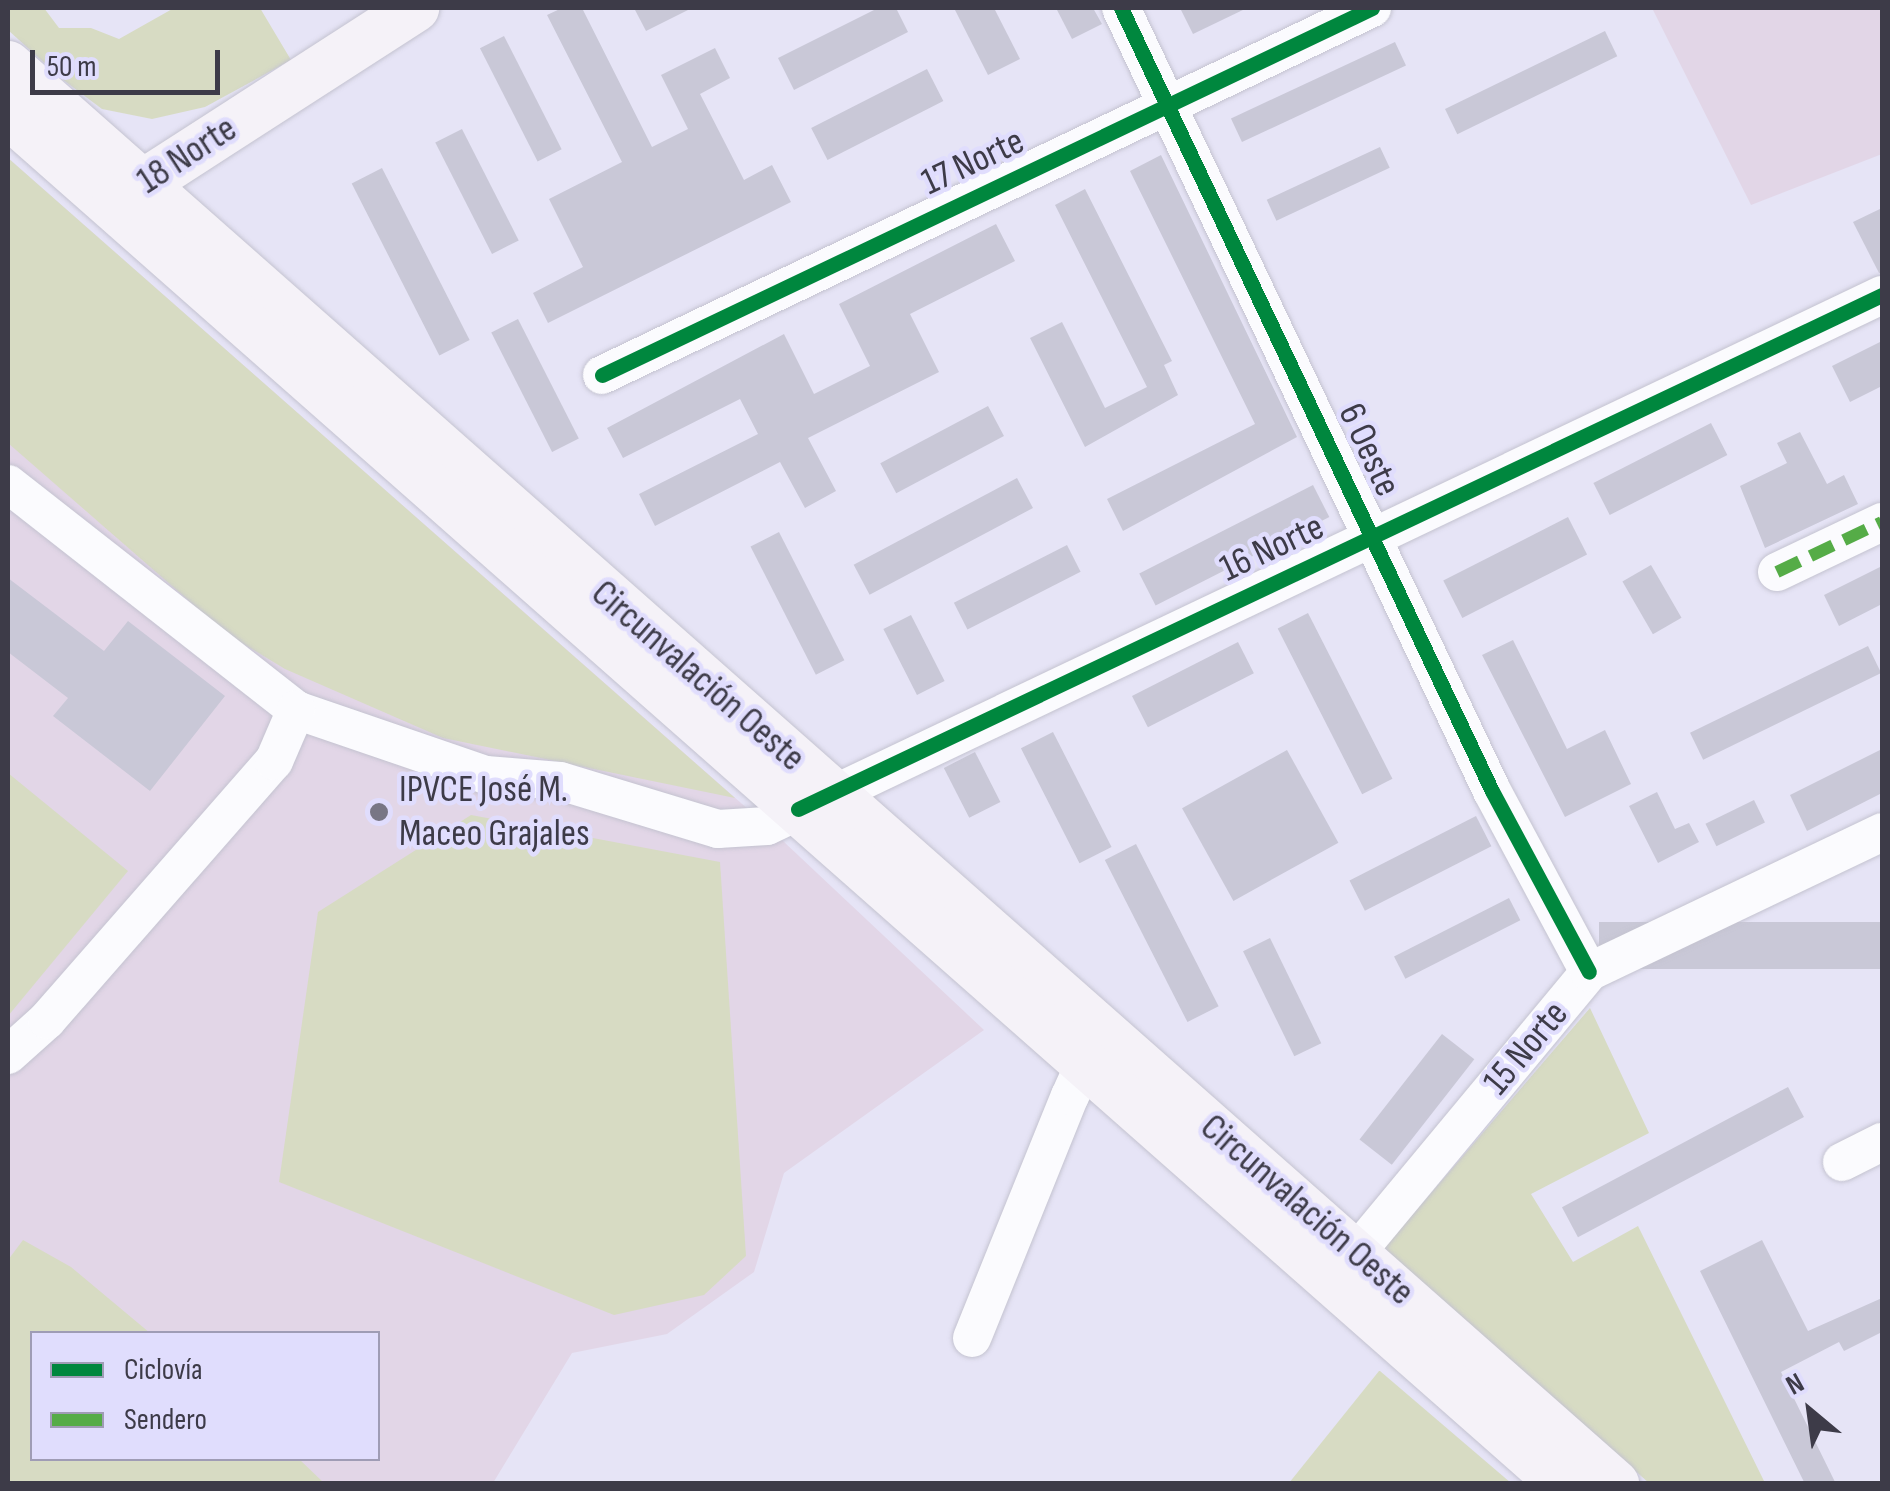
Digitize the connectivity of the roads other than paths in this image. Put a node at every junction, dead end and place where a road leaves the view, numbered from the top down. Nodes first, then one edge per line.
1 (415, 8) edge
2 (1121, 8) edge
3 (1372, 8) edge
4 (8, 64) edge
5 (1168, 105) junction
6 (8, 114) edge
7 (80, 129) junction
8 (218, 135) junction
9 (126, 194) junction
10 (213, 247) junction
11 (1882, 294) edge
12 (602, 374) dead end
13 (8, 484) edge
14 (1882, 522) edge
15 (1373, 536) junction
16 (1777, 572) dead end
17 (296, 710) junction
18 (814, 801) junction
19 (1882, 832) edge
20 (1588, 972) junction
21 (1098, 1050) junction
22 (8, 1055) edge
23 (1882, 1142) edge
24 (1842, 1162) dead end
25 (1344, 1267) junction
26 (972, 1338) dead end
27 (1546, 1466) edge
28 (1615, 1484) edge

1 - 8 main road, 18 Norte
2 - 5 street, 6 Oeste
3 - 5 street, 17 Norte
4 - 7 main road, Circunvalación Oeste
5 - 12 street, 17 Norte
5 - 15 street, 6 Oeste
6 - 9 main road, Circunvalación Oeste
7 - 8 main road
7 - 9 main road, Circunvalación Oeste
8 - 9 main road, 18 Norte
8 - 10 main road
9 - 10 main road, Circunvalación Oeste
9 - 18 main road, Circunvalación Oeste
10 - 18 main road, Circunvalación Oeste
11 - 15 street, 16 Norte
13 - 17 street, 16 Norte
14 - 16 street
15 - 18 street, 16 Norte
15 - 20 street, 6 Oeste
17 - 18 street, 16 Norte
17 - 22 street
18 - 21 main road, Circunvalación Oeste
19 - 20 street, 15 Norte
20 - 25 street, 15 Norte
21 - 25 main road, Circunvalación Oeste
21 - 26 street
23 - 24 street
25 - 27 main road, Circunvalación Oeste
27 - 28 main road, Circunvalación Oeste

